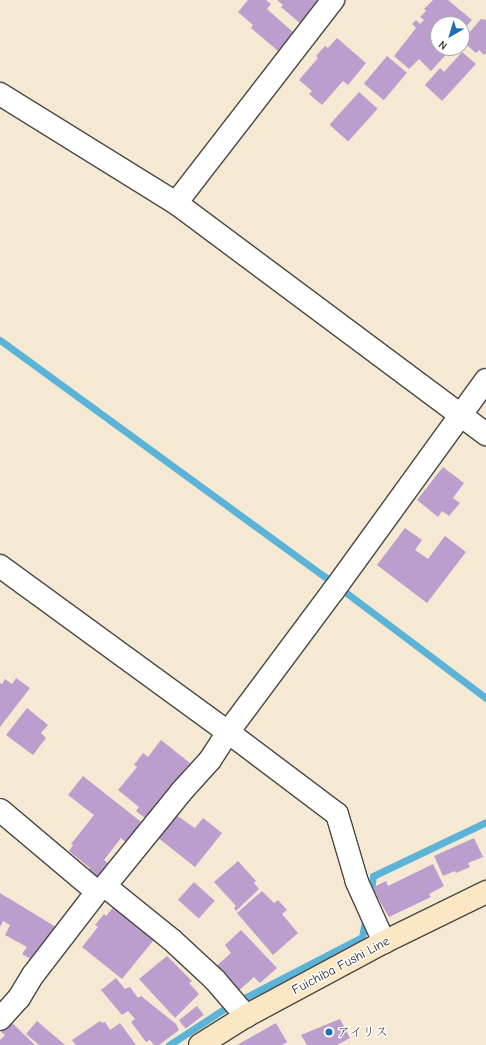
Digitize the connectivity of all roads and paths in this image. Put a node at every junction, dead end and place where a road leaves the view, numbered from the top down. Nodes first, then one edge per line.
1 (333, 0) edge
2 (0, 94) edge
3 (176, 203) junction
4 (486, 380) edge
5 (460, 415) junction
6 (486, 434) edge
7 (0, 566) edge
8 (228, 732) junction
9 (0, 810) edge
10 (101, 889) junction
11 (486, 892) edge
12 (384, 942) junction
13 (246, 1016) junction
14 (0, 1019) edge
15 (200, 1045) edge

1 - 3 street
2 - 3 street
3 - 5 street
4 - 5 street
5 - 6 street
5 - 8 street
7 - 8 street
8 - 10 street
8 - 12 street
9 - 10 street
10 - 13 street
10 - 14 street
11 - 12 main road, Fuichiba Fushi Line
12 - 13 main road, Fuichiba Fushi Line
13 - 15 main road, Fuichiba Fushi Line

